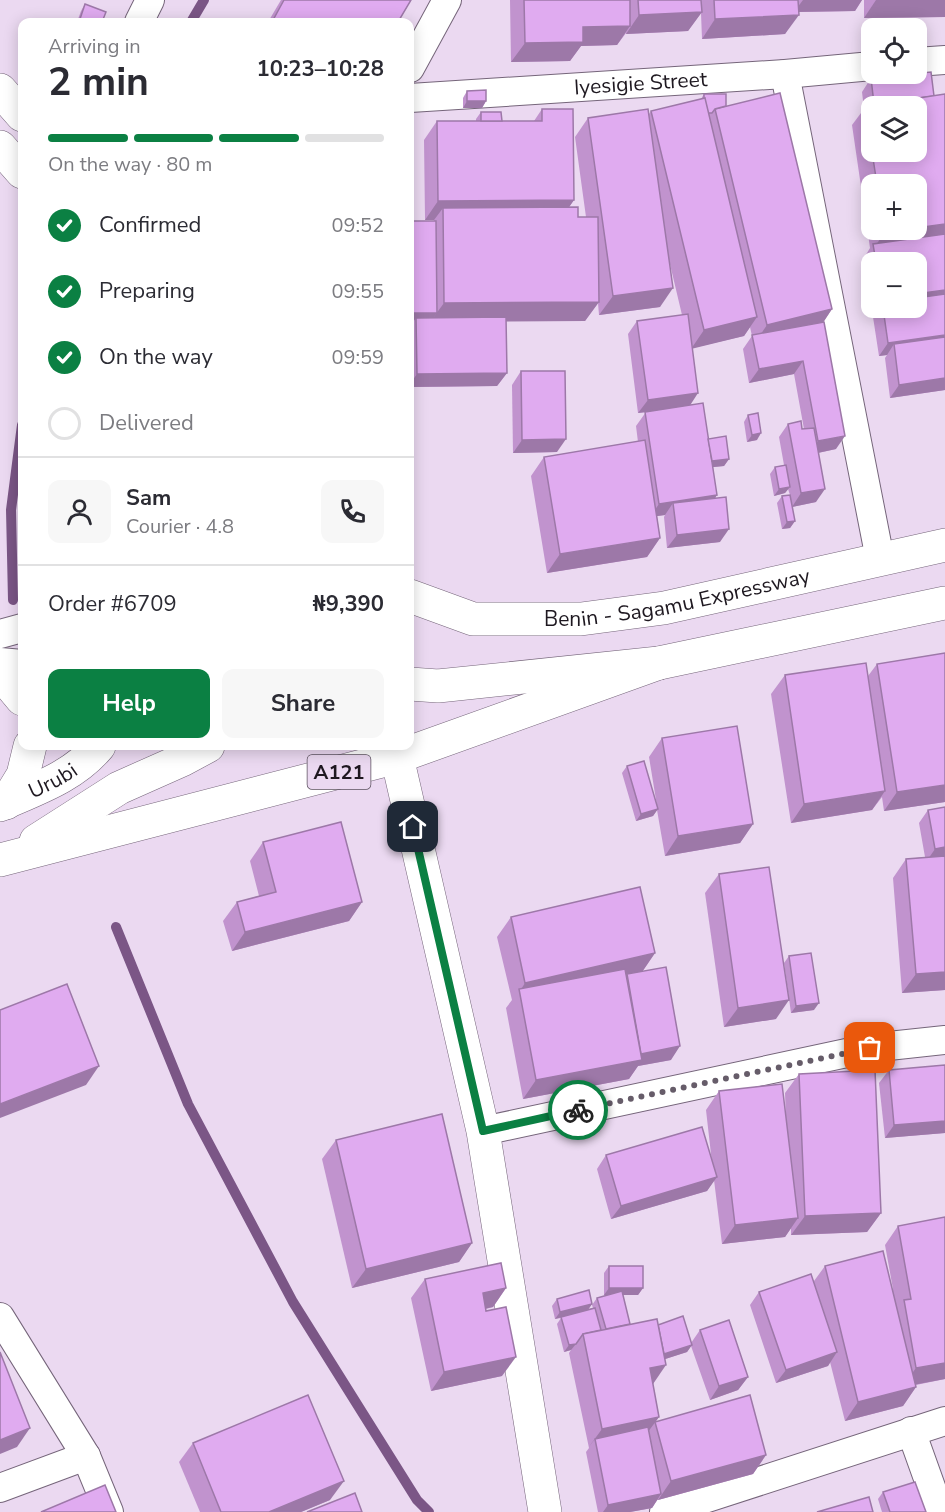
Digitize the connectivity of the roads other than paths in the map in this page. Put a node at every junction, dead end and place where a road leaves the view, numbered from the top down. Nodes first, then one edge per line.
1 (150, 0) edge
2 (447, 0) edge
3 (142, 18) edge
4 (945, 60) edge
5 (414, 61) edge
6 (927, 61) edge
7 (861, 67) edge
8 (785, 74) junction
9 (0, 90) edge
10 (414, 98) edge
11 (18, 111) edge
12 (0, 147) edge
13 (18, 167) edge
14 (945, 544) edge
15 (880, 559) junction
16 (414, 597) edge
17 (945, 603) edge
18 (18, 629) edge
19 (0, 634) edge
20 (0, 662) edge
21 (659, 663) junction
22 (18, 664) edge
23 (0, 678) edge
24 (414, 684) edge
25 (18, 694) edge
26 (29, 750) edge
27 (95, 750) edge
28 (201, 750) edge
29 (397, 757) junction
30 (3, 804) edge
31 (6, 858) edge
32 (945, 1040) edge
33 (483, 1131) junction
34 (0, 1317) edge
35 (945, 1421) edge
36 (911, 1431) junction
37 (86, 1456) junction
38 (0, 1488) edge
39 (109, 1512) edge
40 (545, 1512) edge
41 (664, 1512) edge
42 (940, 1512) edge

1 - 3 street
2 - 5 street
4 - 6 street
7 - 8 street, Iyesigie Street
8 - 10 street, Iyesigie Street
8 - 15 street
9 - 11 main road
12 - 13 main road
14 - 15 main road, Benin - Sagamu Expressway
15 - 16 main road, Benin - Sagamu Expressway
17 - 21 main road, A121
18 - 19 street
20 - 22 street
21 - 24 main road, A121
21 - 29 main road, A121
23 - 25 main road
26 - 30 main road
27 - 30 main road, Urubi
28 - 31 main road, A121
29 - 31 main road, A121
29 - 33 main road
32 - 33 street
33 - 40 main road
34 - 37 street
35 - 36 street
36 - 41 street
36 - 42 street
37 - 38 street
37 - 39 street

